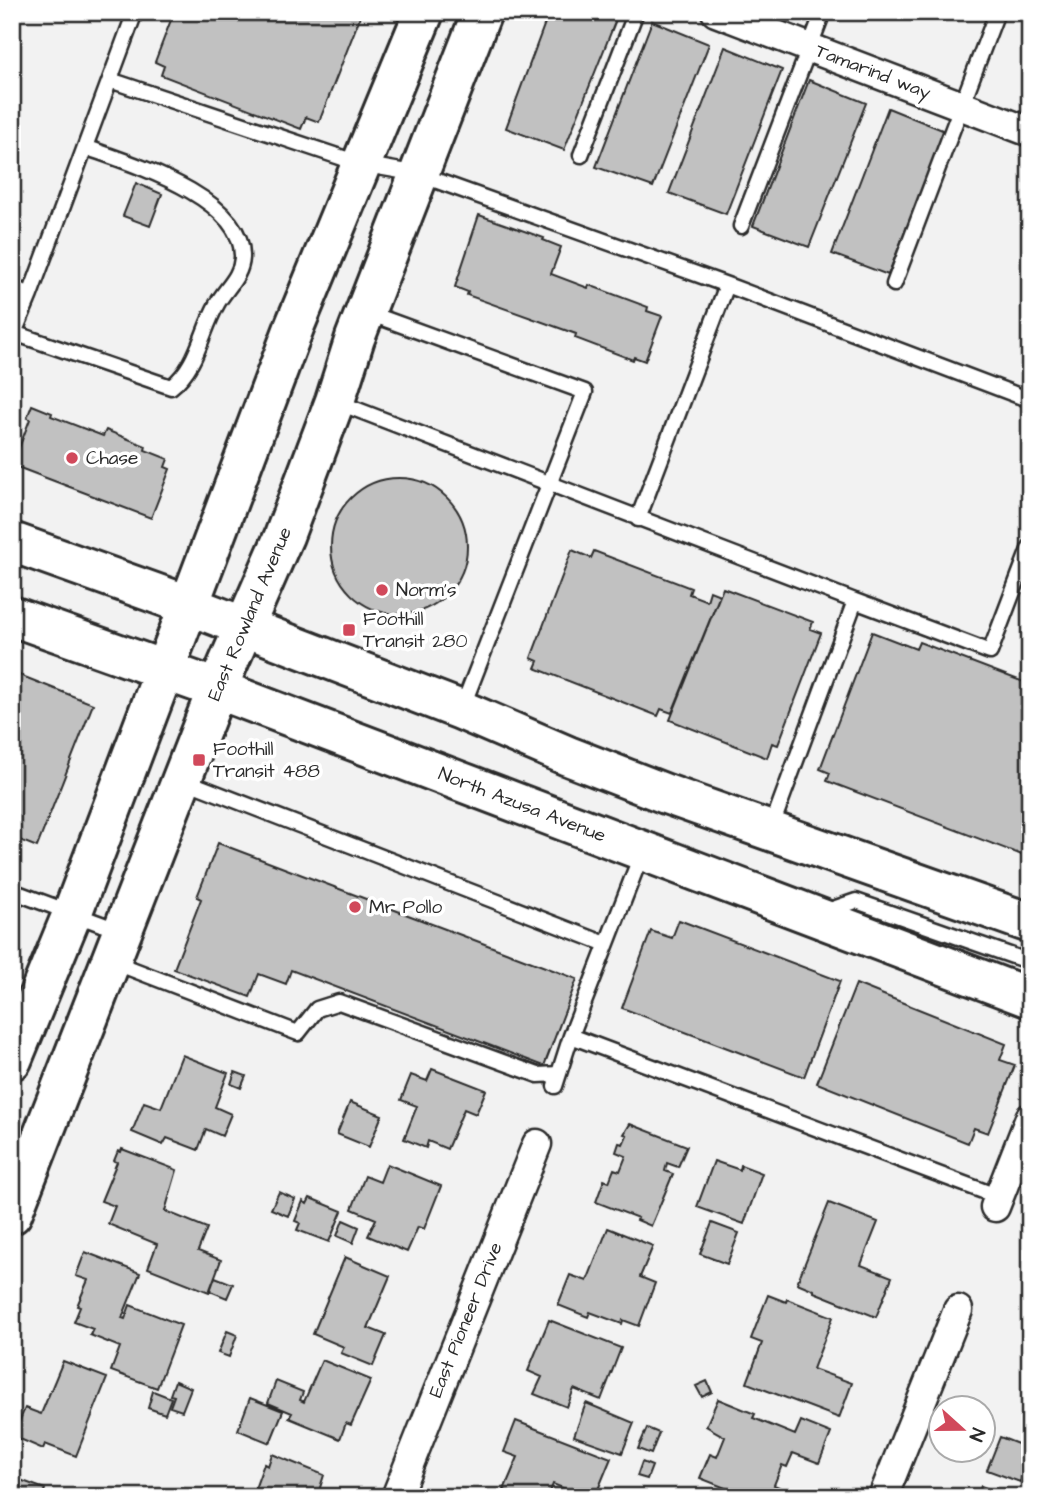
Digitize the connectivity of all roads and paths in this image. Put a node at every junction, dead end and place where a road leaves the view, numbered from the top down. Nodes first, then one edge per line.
1 (135, 12) edge
2 (424, 12) edge
3 (482, 12) edge
4 (636, 12) edge
5 (716, 12) edge
6 (824, 12) edge
7 (997, 12) edge
8 (809, 48) junction
9 (110, 80) junction
10 (962, 106) junction
11 (1030, 132) edge
12 (85, 147) junction
13 (581, 155) dead end
14 (362, 164) junction
15 (418, 174) junction
16 (741, 226) dead end
17 (894, 284) dead end
18 (727, 285) junction
19 (12, 287) edge
20 (30, 295) junction
21 (365, 312) junction
22 (13, 335) edge
23 (1030, 400) edge
24 (335, 401) junction
25 (550, 486) junction
26 (639, 519) junction
27 (12, 542) edge
28 (1030, 547) edge
29 (855, 601) junction
30 (188, 605) junction
31 (12, 616) edge
32 (245, 627) junction
33 (163, 670) junction
34 (217, 689) junction
35 (461, 710) junction
36 (182, 779) junction
37 (771, 830) junction
38 (643, 852) junction
39 (12, 891) edge
40 (72, 914) junction
41 (813, 916) junction
42 (1030, 923) edge
43 (606, 944) junction
44 (115, 946) junction
45 (1030, 962) edge
46 (1030, 998) edge
47 (571, 1036) junction
48 (12, 1060) edge
49 (1030, 1118) edge
50 (537, 1144) dead end
51 (997, 1202) joint
52 (12, 1214) edge
53 (958, 1310) dead end
54 (396, 1497) edge
55 (883, 1497) edge

1 - 9 lane
2 - 14 main road
3 - 15 main road, East Rowland Avenue
4 - 13 lane
5 - 8 street, Tamarind way
6 - 8 lane
7 - 10 lane
8 - 10 street, Tamarind way
8 - 16 lane
9 - 12 lane
9 - 14 lane
10 - 11 street, Tamarind way
10 - 17 lane
12 - 20 lane
12 - 22 lane
14 - 15 lane
14 - 30 main road
15 - 18 lane
15 - 21 main road, East Rowland Avenue
18 - 23 lane
18 - 26 lane
19 - 20 lane
20 - 22 lane
21 - 24 main road, East Rowland Avenue
21 - 25 lane
24 - 25 lane
24 - 32 main road, East Rowland Avenue
25 - 26 lane
25 - 35 lane
26 - 29 lane
27 - 30 main road
28 - 29 lane
29 - 37 lane
30 - 32 main road
30 - 33 main road
31 - 33 main road, North Azusa Avenue
32 - 34 main road, East Rowland Avenue
32 - 35 main road
33 - 34 main road, North Azusa Avenue
33 - 40 main road
34 - 36 main road, East Rowland Avenue
34 - 38 main road, North Azusa Avenue
35 - 37 main road
36 - 43 lane
36 - 44 main road, East Rowland Avenue
37 - 42 main road
38 - 41 main road, North Azusa Avenue
38 - 43 lane
39 - 40 lane
40 - 44 lane
40 - 48 main road
41 - 45 lane
41 - 46 main road, North Azusa Avenue
43 - 47 lane
44 - 47 lane
44 - 52 main road, East Rowland Avenue
47 - 51 lane
49 - 51 street
50 - 54 street, East Pioneer Drive
53 - 55 street

